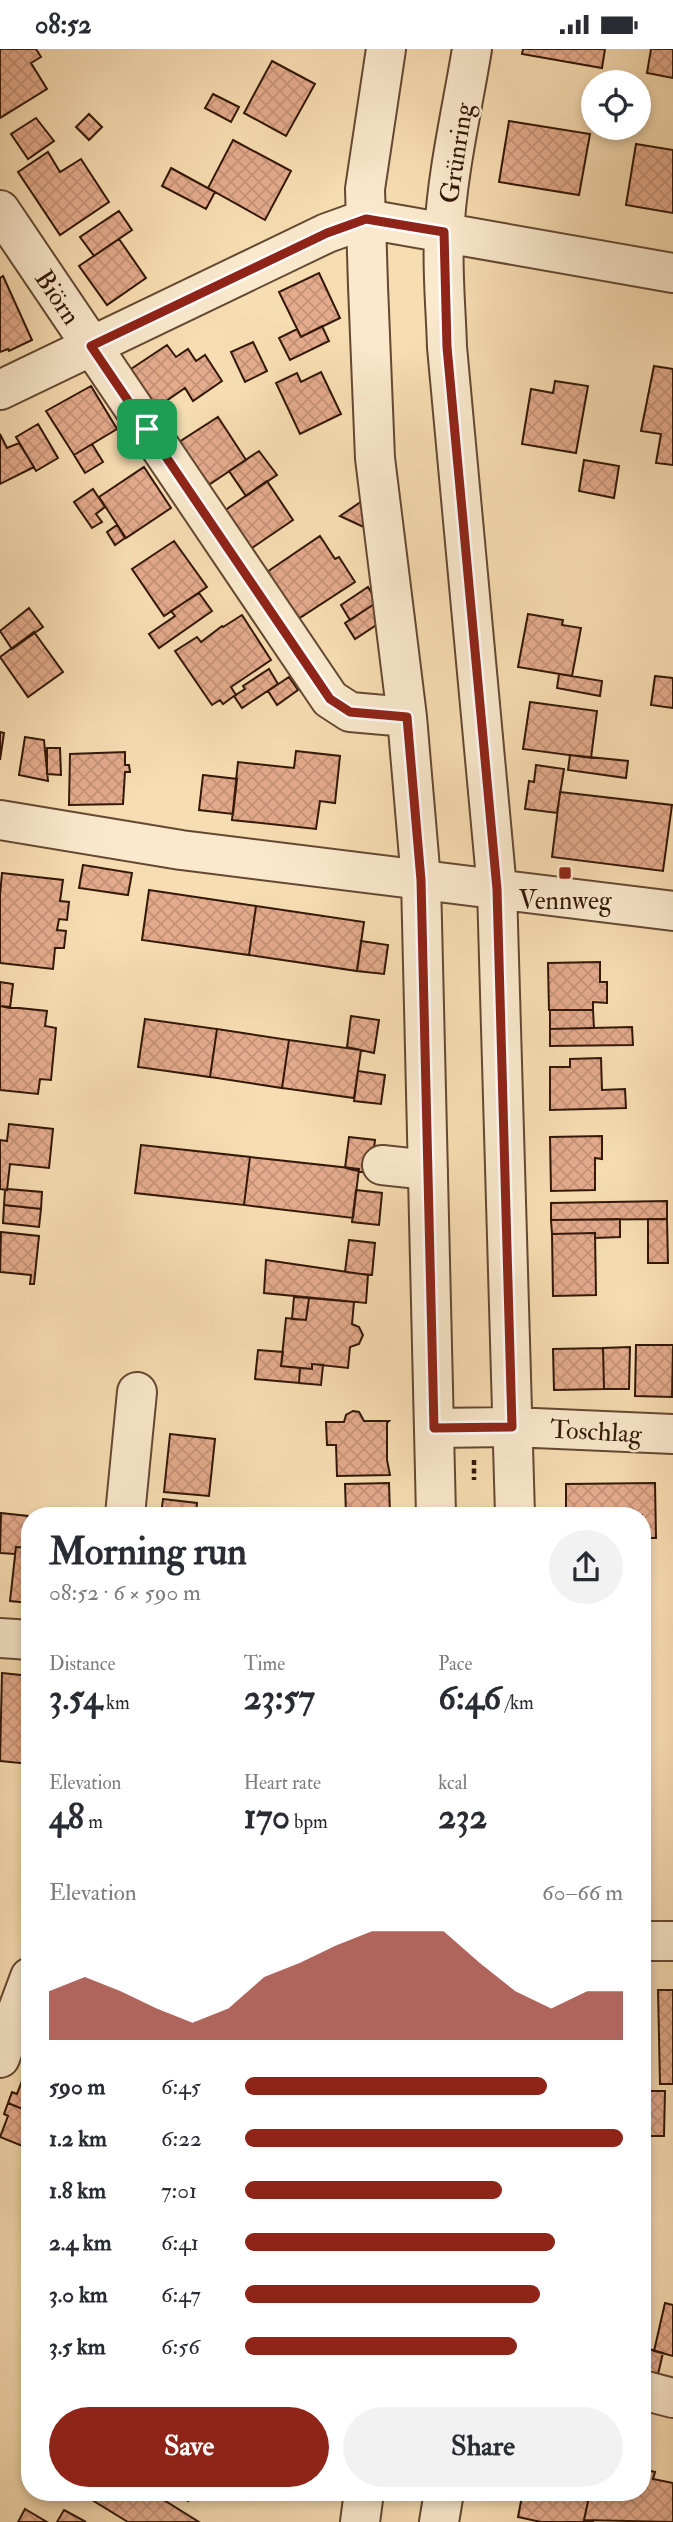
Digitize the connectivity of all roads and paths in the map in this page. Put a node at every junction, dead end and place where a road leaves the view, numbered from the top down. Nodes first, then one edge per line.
1 (386, 49) edge
2 (472, 49) edge
3 (0, 210) edge
4 (366, 219) junction
5 (444, 232) junction
6 (673, 273) edge
7 (91, 346) junction
8 (0, 390) edge
9 (407, 717) junction
10 (0, 820) edge
11 (421, 880) junction
12 (497, 889) junction
13 (673, 911) edge
14 (382, 1165) dead end
15 (428, 1170) junction
16 (137, 1392) dead end
17 (512, 1427) junction
18 (434, 1428) junction
19 (673, 1434) edge
20 (126, 1507) edge
21 (436, 1507) edge
22 (515, 1507) edge
23 (0, 1638) edge
24 (21, 1639) edge
25 (651, 1941) edge
26 (673, 1941) edge
27 (0, 1974) edge
28 (21, 1975) edge
29 (21, 2000) edge
30 (0, 2058) edge
31 (651, 2392) edge
32 (673, 2398) edge
33 (363, 2501) edge
34 (442, 2501) edge
35 (360, 2522) edge
36 (439, 2522) edge

1 - 4 street
2 - 5 street, Grünring
3 - 7 street, Biörn
4 - 5 street
4 - 7 street
4 - 9 street
5 - 6 street
5 - 12 street, Grünring
7 - 8 street
7 - 9 street, Biörn
9 - 11 street
10 - 11 street
11 - 12 street
11 - 15 street
12 - 13 street
12 - 17 street, Grünring
14 - 15 street
15 - 18 street
16 - 20 street
17 - 18 street, Toschlag
17 - 19 street, Toschlag
17 - 22 street, Grünring
18 - 21 street
23 - 24 street
25 - 26 street
27 - 28 street
29 - 30 street
31 - 32 street
33 - 35 street
34 - 36 street

